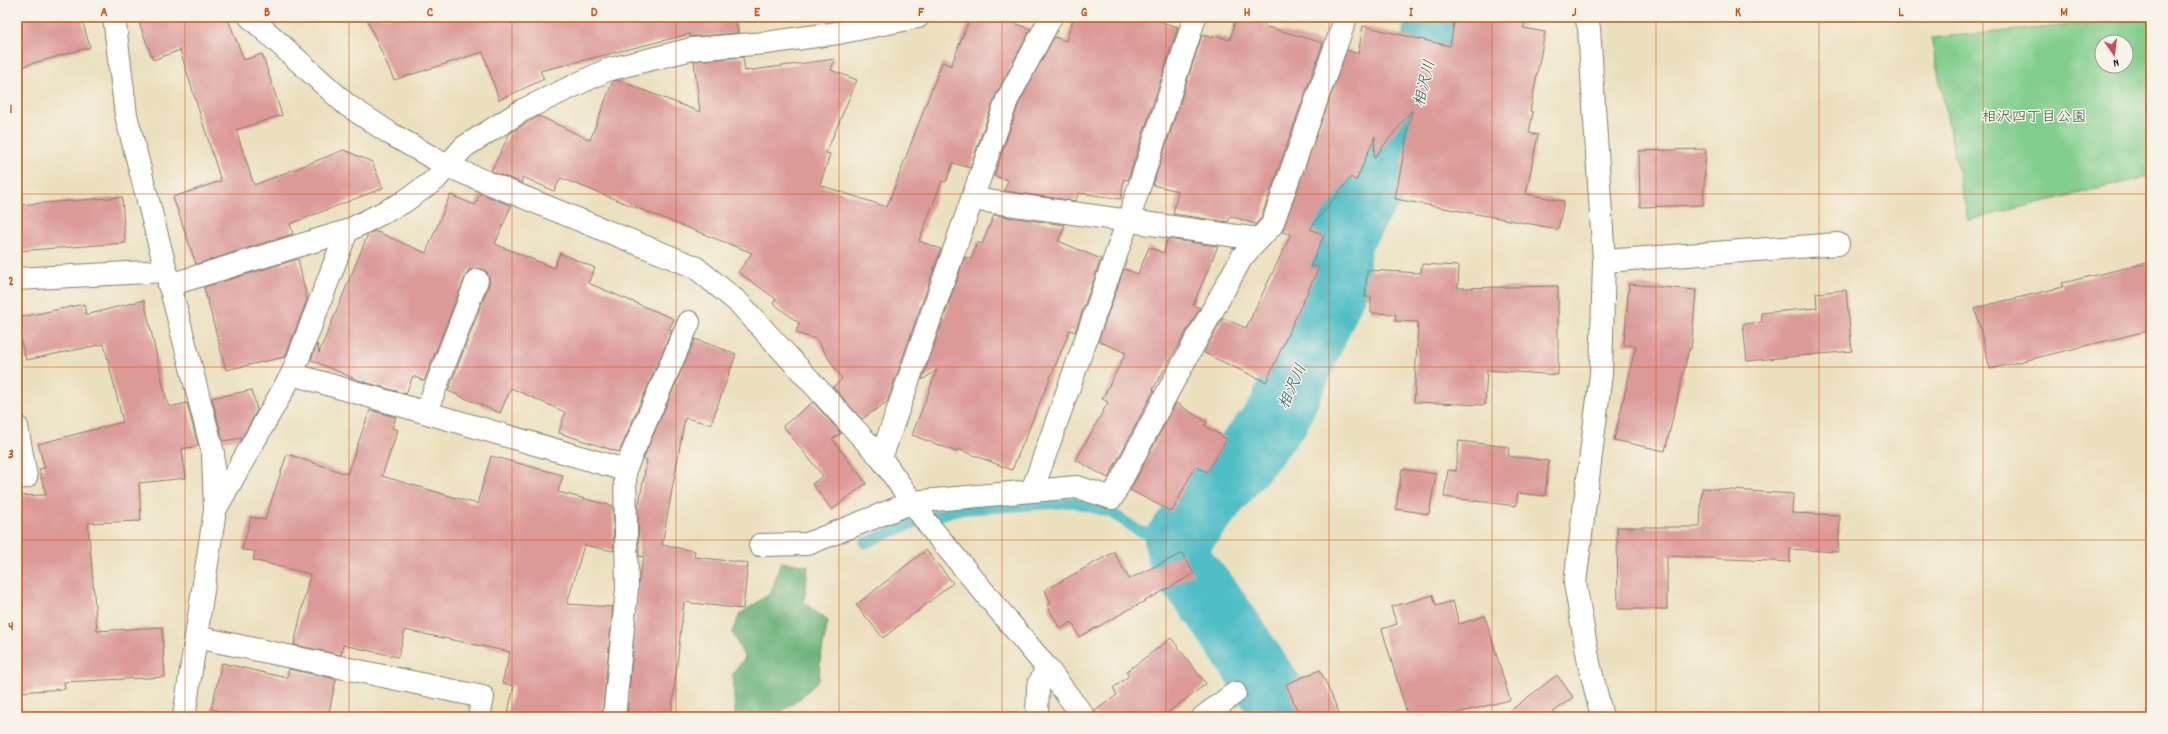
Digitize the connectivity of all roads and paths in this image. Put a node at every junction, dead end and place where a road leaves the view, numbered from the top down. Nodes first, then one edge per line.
1 (114, 17) edge
2 (251, 17) edge
3 (918, 17) edge
4 (1051, 17) edge
5 (1195, 17) edge
6 (1346, 17) edge
7 (1586, 17) edge
8 (447, 166) junction
9 (972, 199) junction
10 (1128, 221) junction
11 (347, 231) junction
12 (1258, 240) junction
13 (1838, 244) dead end
14 (1604, 260) junction
15 (167, 278) junction
16 (17, 279) edge
17 (477, 280) dead end
18 (689, 322) dead end
19 (292, 374) junction
20 (426, 412) junction
21 (17, 427) edge
22 (881, 458) junction
23 (625, 470) junction
24 (17, 478) edge
25 (1032, 491) junction
26 (215, 510) junction
27 (921, 514) junction
28 (760, 545) dead end
29 (196, 637) junction
30 (1047, 668) junction
31 (1235, 693) dead end
32 (184, 717) edge
33 (479, 717) edge
34 (614, 717) edge
35 (1037, 717) edge
36 (1084, 717) edge
37 (1204, 717) edge
38 (1602, 717) edge

1 - 15 street
2 - 8 street
3 - 8 street
4 - 9 street
5 - 10 street
6 - 12 street
7 - 14 street
8 - 11 street
8 - 22 street
9 - 10 street
9 - 22 street
10 - 12 street
10 - 25 street
11 - 15 street
11 - 19 street
12 - 25 street
13 - 14 street
14 - 38 street
15 - 16 street
15 - 26 street
17 - 20 street
18 - 23 street
19 - 20 street
19 - 26 street
20 - 23 street
21 - 24 street
22 - 27 street
23 - 34 street
25 - 27 street
26 - 29 street
27 - 28 street
27 - 30 street
29 - 32 street
29 - 33 street
30 - 35 street
30 - 36 street
31 - 37 street

